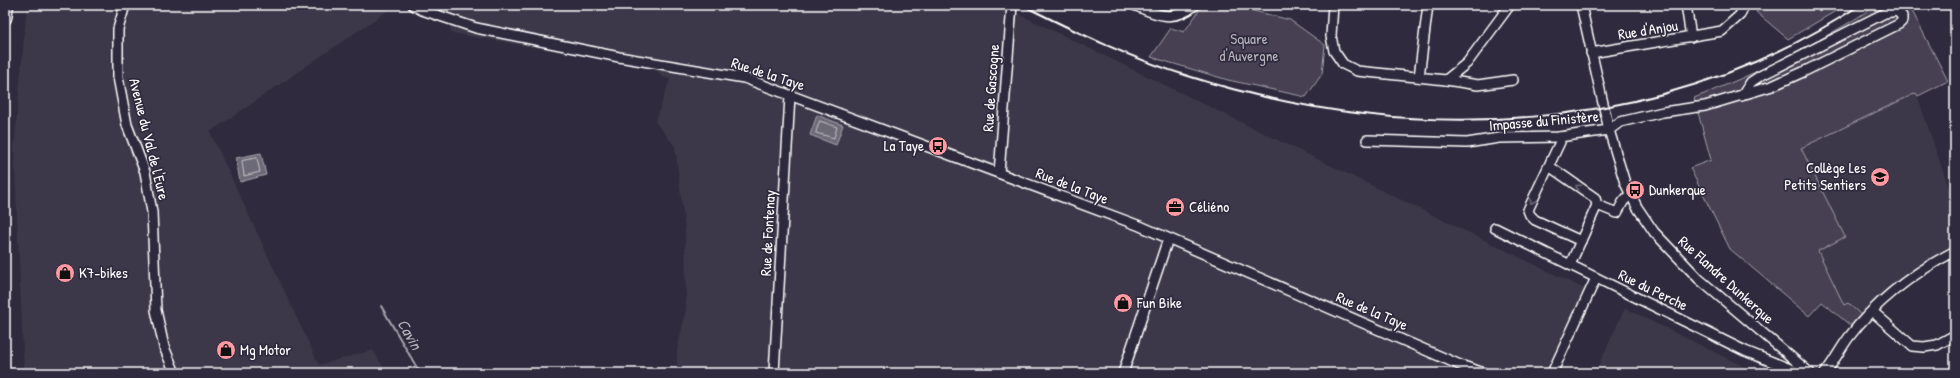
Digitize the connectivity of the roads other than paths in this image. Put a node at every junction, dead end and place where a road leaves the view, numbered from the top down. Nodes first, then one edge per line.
1 (7, 5) edge
2 (125, 5) edge
3 (412, 5) edge
4 (1012, 5) edge
5 (1134, 5) edge
6 (1196, 5) edge
7 (1333, 5) edge
8 (1428, 5) edge
9 (1510, 5) edge
10 (1580, 5) edge
11 (1686, 5) edge
12 (1744, 5) edge
13 (5, 18) edge
14 (1691, 37) junction
15 (1591, 53) junction
16 (1419, 77) junction
17 (1446, 80) junction
18 (1513, 80) dead end
19 (790, 96) junction
20 (1742, 96) junction
21 (1609, 130) junction
22 (1559, 137) junction
23 (1367, 140) dead end
24 (1549, 166) junction
25 (999, 173) junction
26 (1630, 194) junction
27 (1597, 205) junction
28 (1495, 228) dead end
29 (1168, 239) junction
30 (1581, 241) junction
31 (1955, 251) edge
32 (1570, 265) junction
33 (1596, 278) junction
34 (1872, 311) junction
35 (1955, 335) edge
36 (1458, 369) edge
37 (175, 373) edge
38 (774, 373) edge
39 (1123, 373) edge
40 (1484, 373) edge
41 (1552, 373) edge
42 (1800, 373) edge
43 (1810, 373) edge
44 (1825, 373) edge

1 - 13 main road
2 - 37 street, Avenue du Val de l'Eure
3 - 19 street, Rue de la Taye
4 - 25 street, Rue de Gascogne
5 - 6 street
7 - 16 street
8 - 16 street
9 - 17 street
10 - 15 street, Rue Flandre Dunkerque
11 - 14 street
12 - 14 street, Rue d'Anjou
14 - 15 street, Rue d'Anjou
15 - 21 street, Rue Flandre Dunkerque
16 - 17 street
17 - 18 street
19 - 25 street, Rue de la Taye
19 - 38 street, Rue de Fontenay
20 - 20 street, Impasse du Finistère
20 - 21 street, Impasse du Finistère
21 - 22 street, Impasse du Finistère
21 - 26 street, Rue Flandre Dunkerque
22 - 23 street, Impasse du Finistère
22 - 24 street
27 -> 24 street
24 -> 30 street
25 - 29 street, Rue de la Taye
26 - 27 street
26 - 43 street, Rue Flandre Dunkerque
27 - 30 street
28 - 32 street, Rue du Perche
29 - 36 street, Rue de la Taye
29 - 39 street
30 - 32 street
31 - 34 street
32 - 33 street, Rue du Perche
33 - 41 street
33 - 42 street, Rue du Perche
34 - 35 street
34 - 44 street
36 - 40 street, Rue de la Taye

